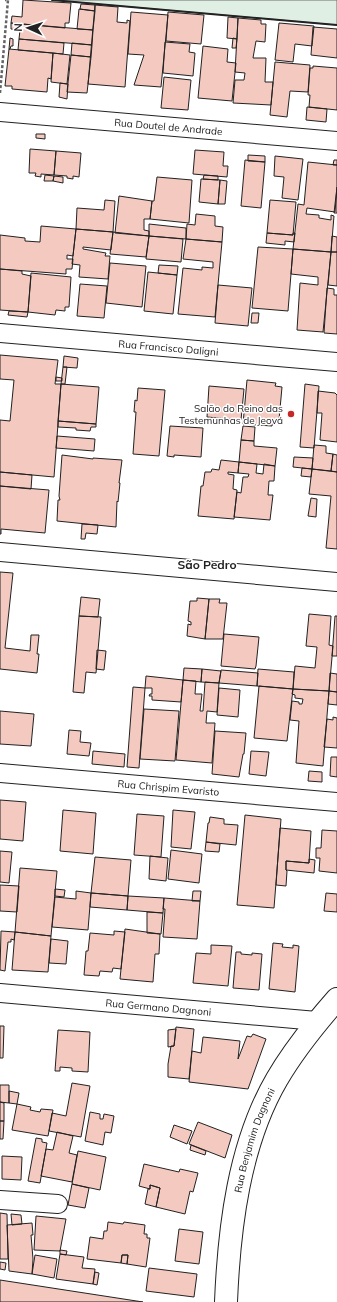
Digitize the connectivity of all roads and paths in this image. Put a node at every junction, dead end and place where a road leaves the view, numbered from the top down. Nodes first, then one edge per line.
1 (5, 0) edge
2 (0, 86) edge
3 (0, 94) edge
4 (0, 112) edge
5 (337, 141) edge
6 (0, 333) edge
7 (337, 362) edge
8 (0, 552) edge
9 (337, 582) edge
10 (0, 773) edge
11 (337, 802) edge
12 (0, 993) edge
13 (337, 999) edge
14 (318, 1021) junction
15 (0, 1200) edge
16 (58, 1204) dead end
17 (226, 1302) edge

1 - 2 path
2 - 3 path
4 - 5 street, Rua Doutel de Andrade
6 - 7 street, Rua Francisco Daligni
8 - 9 street
10 - 11 street, Rua Chrispim Evaristo
12 - 14 street, Rua Germano Dagnoni
13 - 14 street, Rua Benjamim Dagnoni
14 - 17 street, Rua Benjamim Dagnoni
15 - 16 street

